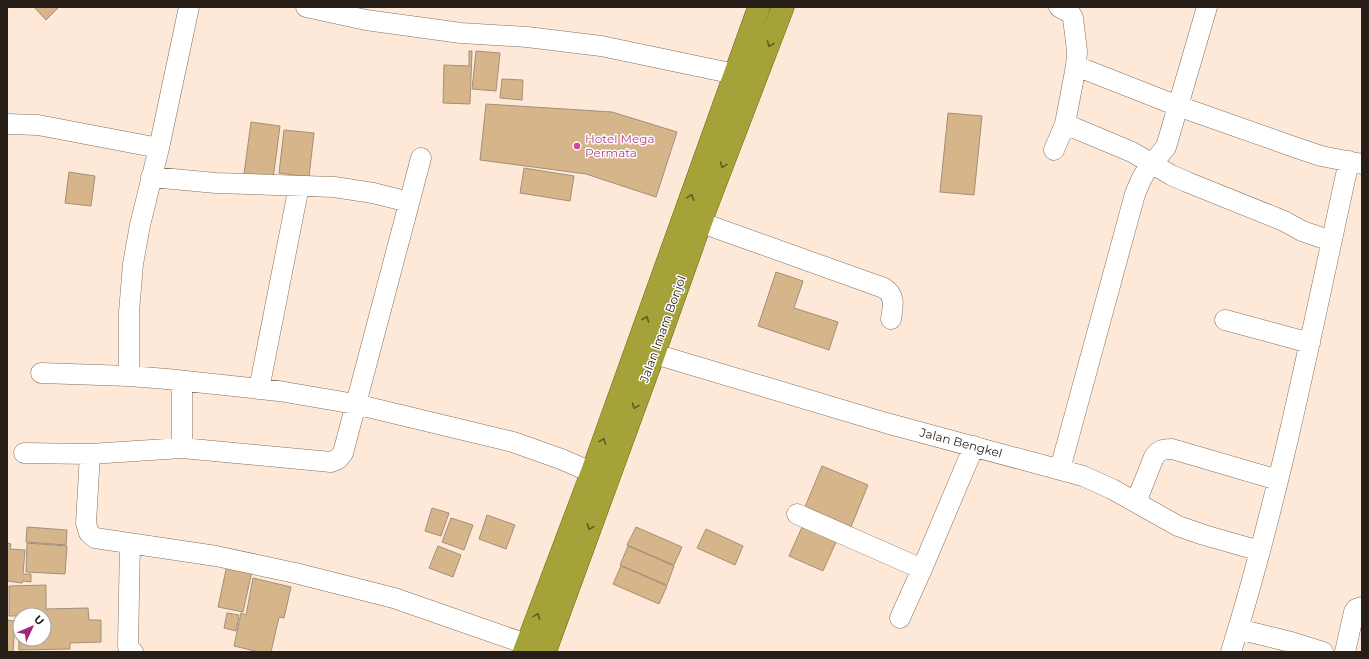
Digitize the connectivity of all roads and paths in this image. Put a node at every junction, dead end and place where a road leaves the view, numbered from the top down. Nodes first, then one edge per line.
1 (189, 7) edge
2 (306, 7) edge
3 (760, 7) edge
4 (783, 7) edge
5 (1059, 7) edge
6 (1207, 7) edge
7 (1076, 66) junction
8 (735, 74) junction
9 (754, 84) junction
10 (1178, 106) junction
11 (7, 124) edge
12 (1065, 124) junction
13 (725, 132) junction
14 (159, 148) junction
15 (1054, 150) dead end
16 (421, 158) dead end
17 (1355, 162) edge
18 (1151, 164) junction
19 (151, 177) junction
20 (299, 186) junction
21 (409, 202) junction
22 (692, 220) junction
23 (1331, 242) junction
24 (891, 319) dead end
25 (1225, 320) dead end
26 (1310, 343) junction
27 (645, 351) junction
28 (41, 373) dead end
29 (129, 376) junction
30 (182, 381) junction
31 (259, 389) junction
32 (355, 404) junction
33 (974, 446) junction
34 (182, 448) junction
35 (24, 453) dead end
36 (90, 454) junction
37 (1060, 469) junction
38 (600, 476) junction
39 (1278, 480) junction
40 (1136, 502) junction
41 (797, 514) dead end
42 (130, 543) junction
43 (1260, 551) junction
44 (922, 569) junction
45 (1362, 606) edge
46 (900, 618) dead end
47 (1238, 629) junction
48 (531, 649) edge
49 (133, 652) edge
50 (1231, 652) edge
51 (1323, 652) edge
52 (1345, 652) edge

1 - 14 street
2 - 8 street
3 - 8 highway, Jalan Imam Bonjol
4 -> 9 highway, Jalan Imam Bonjol
5 - 7 street
6 - 10 street
7 - 10 street
7 - 12 street
8 - 9 highway
8 - 13 highway, Jalan Imam Bonjol
9 - 13 highway, Jalan Imam Bonjol
10 - 17 street
10 - 18 street
11 - 14 street
12 - 15 street
12 - 18 street
13 - 22 highway, Jalan Imam Bonjol
14 - 19 street
16 - 21 street
17 - 23 street
18 - 23 street
18 - 37 street
19 - 20 street
19 - 29 street
20 - 21 street
20 - 31 street
21 - 32 street
22 - 24 street
22 - 27 highway, Jalan Imam Bonjol
23 - 26 street
25 - 26 street
26 - 39 street
27 - 33 street, Jalan Bengkel
27 - 38 highway, Jalan Imam Bonjol
28 - 29 street
29 - 30 street
30 - 31 street
30 - 34 street
31 - 32 street
32 - 34 street
32 - 38 street
33 - 37 street, Jalan Bengkel
33 - 44 street
34 - 36 street
35 - 36 street
36 - 42 street
37 - 40 street, Jalan Bengkel
38 - 48 highway, Jalan Imam Bonjol
39 - 40 street
39 - 43 street
40 - 43 street, Jalan Bengkel
41 - 44 street
42 - 48 street
42 - 49 street
43 - 47 street
44 - 46 street
45 - 52 street
47 - 50 street
47 - 51 street

